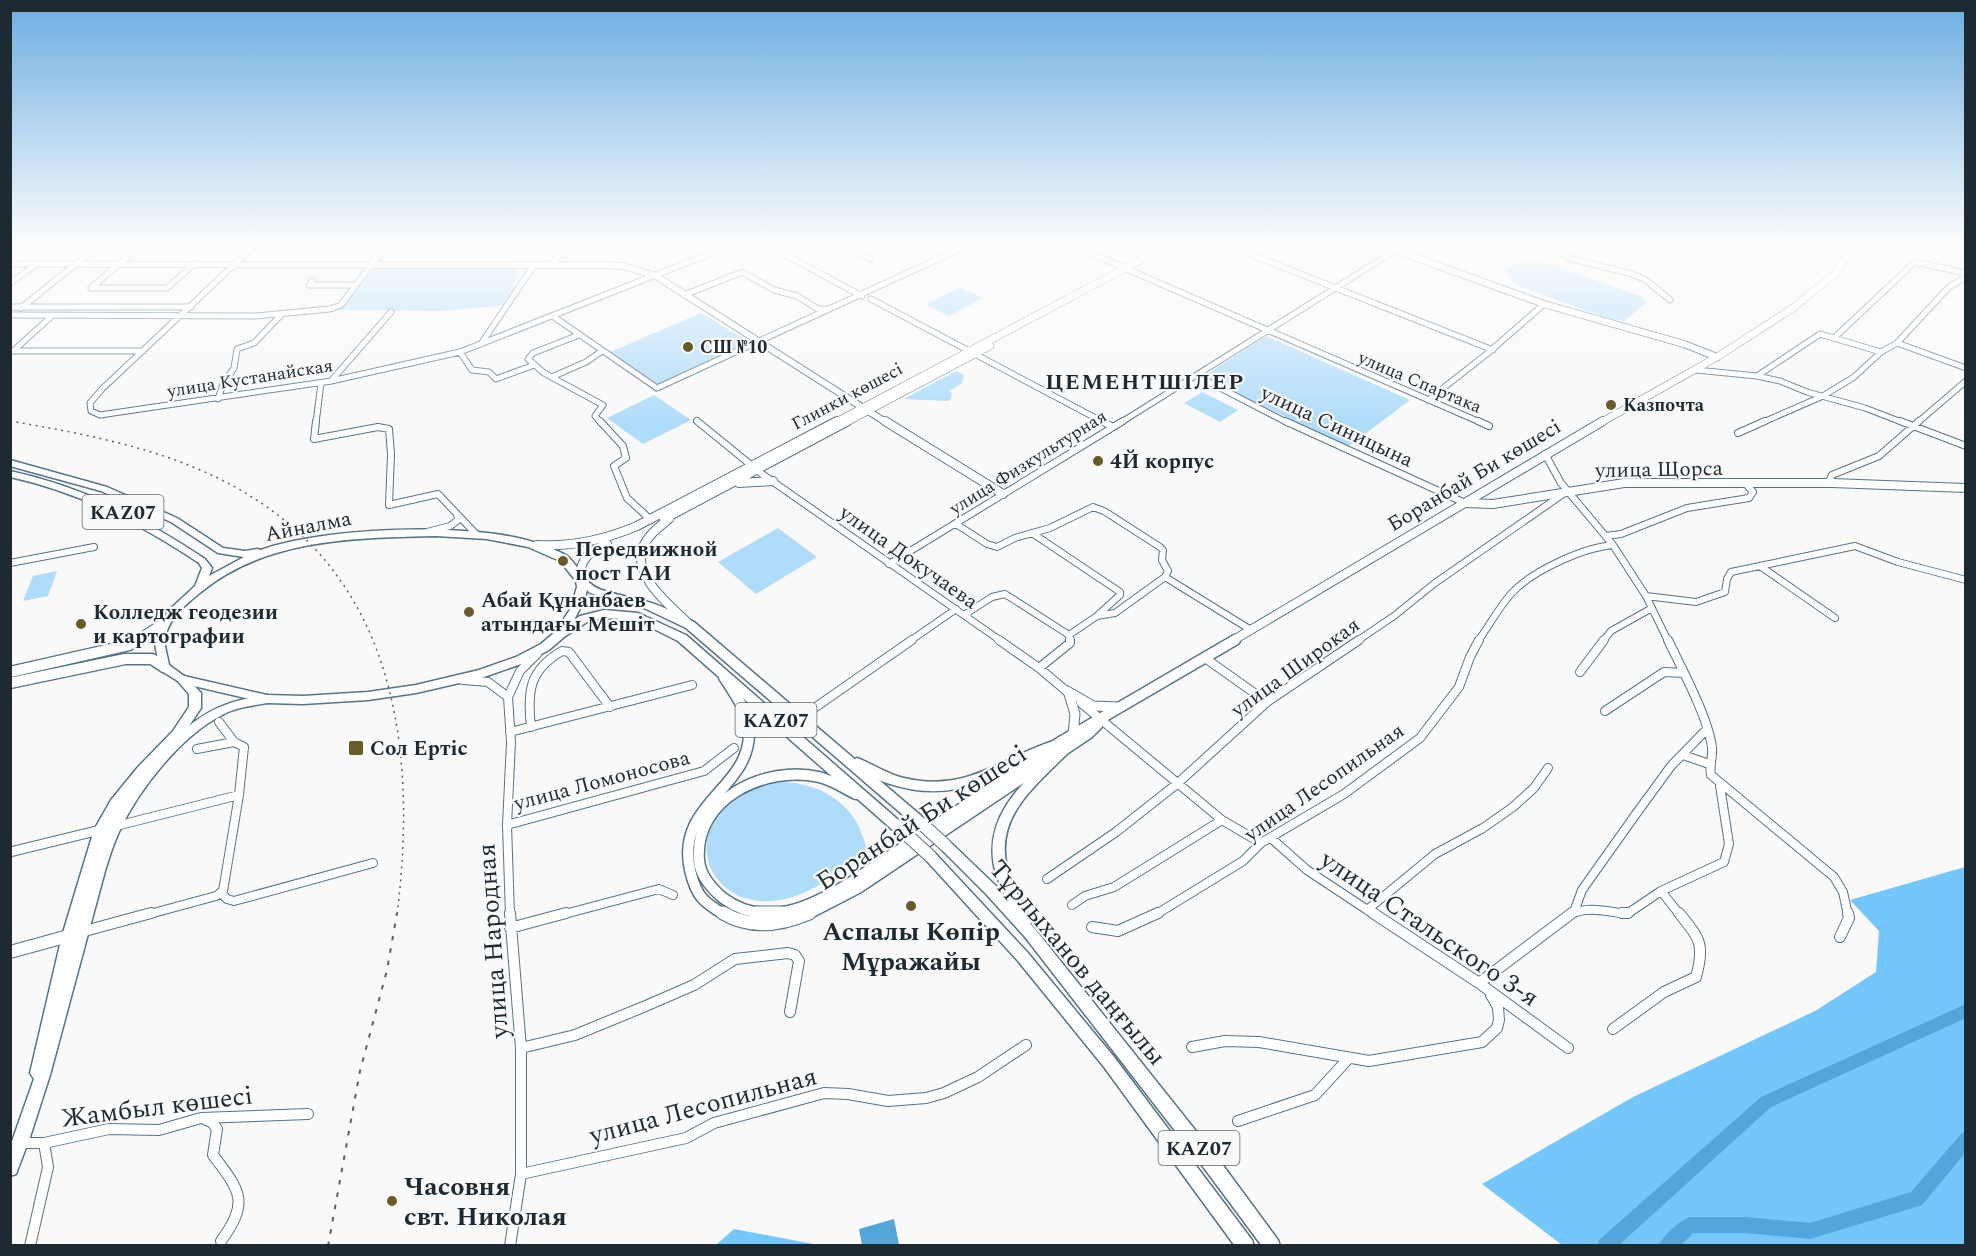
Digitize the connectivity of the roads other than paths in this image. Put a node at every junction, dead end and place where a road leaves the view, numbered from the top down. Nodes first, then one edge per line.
1 (340, 306) edge
2 (507, 306) edge
3 (582, 306) edge
4 (701, 306) edge
5 (813, 306) edge
6 (839, 306) edge
7 (883, 306) edge
8 (1060, 306) edge
9 (1212, 306) edge
10 (1307, 306) edge
11 (1380, 306) edge
12 (1542, 306) edge
13 (1550, 306) edge
14 (1796, 306) edge
15 (1869, 306) edge
16 (1932, 306) edge
17 (10, 307) edge
18 (22, 307) junction
19 (191, 307) joint
20 (829, 310) junction
21 (391, 312) dead end
22 (282, 314) junction
23 (11, 315) edge
24 (52, 315) junction
25 (180, 316) junction
26 (554, 317) junction
27 (1269, 330) junction
28 (579, 335) junction
29 (1836, 337) junction
30 (758, 342) junction
31 (1897, 343) junction
32 (481, 344) junction
33 (1493, 350) junction
34 (12, 351) edge
35 (142, 351) junction
36 (602, 351) junction
37 (460, 352) junction
38 (1881, 352) junction
39 (970, 353) junction
40 (1717, 357) junction
41 (534, 366) junction
42 (1965, 368) edge
43 (1696, 370) junction
44 (554, 376) junction
45 (1197, 376) junction
46 (1757, 376) junction
47 (331, 381) junction
48 (1965, 381) edge
49 (321, 383) junction
50 (1823, 396) junction
51 (218, 399) junction
52 (1428, 400) junction
53 (865, 409) junction
54 (697, 421) dead end
55 (1914, 425) junction
56 (1489, 426) dead end
57 (1113, 427) junction
58 (1738, 433) dead end
59 (1965, 446) edge
60 (1545, 454) junction
61 (12, 466) edge
62 (754, 468) junction
63 (10, 474) edge
64 (35, 479) junction
65 (773, 481) junction
66 (1832, 483) junction
67 (10, 484) edge
68 (730, 484) junction
69 (1746, 484) junction
70 (1965, 488) edge
71 (1569, 490) junction
72 (1004, 494) junction
73 (1465, 503) junction
74 (682, 511) junction
75 (458, 514) junction
76 (651, 520) junction
77 (956, 524) junction
78 (421, 533) junction
79 (1032, 533) junction
80 (477, 536) junction
81 (1606, 536) junction
82 (537, 545) junction
83 (1613, 545) junction
84 (94, 547) dead end
85 (998, 547) joint
86 (269, 551) junction
87 (10, 563) edge
88 (889, 564) junction
89 (1760, 566) junction
90 (1165, 577) junction
91 (580, 579) junction
92 (1965, 580) edge
93 (200, 585) junction
94 (1646, 596) junction
95 (1652, 608) junction
96 (956, 609) junction
97 (964, 615) junction
98 (1097, 616) junction
99 (1835, 618) dead end
100 (166, 621) junction
101 (690, 625) junction
102 (1251, 630) junction
103 (560, 634) junction
104 (1069, 635) junction
105 (546, 647) junction
106 (1205, 658) junction
107 (164, 667) junction
108 (1040, 668) junction
109 (719, 670) junction
110 (10, 672) edge
111 (1580, 672) dead end
112 (1684, 673) junction
113 (181, 679) junction
114 (456, 680) junction
115 (10, 683) edge
116 (692, 685) dead end
117 (1067, 691) junction
118 (508, 697) junction
119 (267, 699) junction
120 (1267, 702) junction
121 (1131, 703) junction
122 (610, 706) junction
123 (1605, 711) dead end
124 (800, 718) junction
125 (1101, 720) junction
126 (219, 722) dead end
127 (531, 727) junction
128 (1707, 729) junction
129 (510, 732) junction
130 (1073, 734) junction
131 (234, 742) junction
132 (197, 748) dead end
133 (734, 748) dead end
134 (1058, 749) junction
135 (838, 752) junction
136 (1683, 756) junction
137 (1709, 764) junction
138 (1548, 768) dead end
139 (1178, 783) junction
140 (1719, 784) junction
141 (238, 795) junction
142 (869, 801) junction
143 (1222, 820) junction
144 (702, 821) junction
145 (507, 825) junction
146 (115, 826) junction
147 (100, 830) junction
148 (1272, 838) junction
149 (1261, 843) junction
150 (10, 852) edge
151 (373, 863) dead end
152 (1047, 879) dead end
153 (1661, 891) junction
154 (220, 893) junction
155 (673, 895) dead end
156 (1072, 905) dead end
157 (1367, 910) junction
158 (1574, 912) junction
159 (1092, 927) dead end
160 (510, 928) junction
161 (1030, 933) junction
162 (75, 934) junction
163 (1840, 937) dead end
164 (10, 952) edge
165 (1479, 983) junction
166 (1490, 993) junction
167 (790, 1012) dead end
168 (1613, 1029) dead end
169 (1026, 1045) dead end
170 (1192, 1047) dead end
171 (521, 1048) junction
172 (1568, 1048) dead end
173 (1348, 1059) junction
174 (308, 1114) dead end
175 (201, 1118) junction
176 (1238, 1121) dead end
177 (16, 1143) edge
178 (44, 1143) junction
179 (10, 1168) edge
180 (521, 1174) junction
181 (221, 1241) dead end
182 (30, 1245) edge
183 (510, 1245) edge
184 (1246, 1245) edge
185 (1272, 1245) edge

1 - 22 street
2 - 32 street
3 - 26 street, улица Кустанайская
4 - 30 street
5 - 20 street
6 - 20 street
7 - 39 street
8 - 39 main road, Глинки көшесі
9 - 27 street, улица Спартака
10 - 27 street, улица Физкультурная
11 - 33 street
12 - 33 street
13 - 40 street
14 - 40 main road, Боранбай Би көшесі
15 - 29 street
16 - 31 street
17 - 18 street
18 - 19 street
18 - 23 street
19 - 25 street
20 - 30 street
21 - 47 street
22 - 25 street
22 - 51 street
23 - 24 street
24 - 25 street
24 - 34 street
25 - 35 street
26 - 28 street
26 - 32 street, улица Кустанайская
27 - 45 street, улица Физкультурная
27 - 52 street, улица Спартака
28 - 36 street
28 - 41 street
29 - 38 street
29 - 46 street
30 - 36 street
30 - 53 street
31 - 38 street
31 - 42 street
32 - 37 street, улица Кустанайская
33 - 52 street
34 - 35 street
35 - 51 street, улица Кустанайская
36 - 44 street
37 - 41 street
37 - 47 street, улица Кустанайская
38 - 50 street
39 - 53 main road, Глинки көшесі
39 - 57 street
40 - 43 main road, Боранбай Би көшесі
41 - 44 street
43 - 46 street
43 - 60 main road, Боранбай Би көшесі
44 - 76 street
45 - 57 street, улица Физкультурная
45 - 73 street, улица Синицына
46 - 50 street
47 - 49 street, улица Кустанайская
48 - 55 street
49 - 51 street, улица Кустанайская
49 - 75 street
50 - 55 street
50 - 58 street
52 - 56 street, улица Спартака
53 - 62 main road, Глинки көшесі
53 - 72 street
54 - 62 street, улица Докучаева
55 - 59 street
55 - 66 street
57 - 72 street, улица Физкультурная
60 - 71 street
60 - 73 main road, Боранбай Би көшесі
61 - 86 main road, KAZ07
62 - 65 street, улица Докучаева
62 - 68 main road, Глинки көшесі
62 - 76 main road, Глинки көшесі
63 - 64 main road, KAZ07
64 - 67 main road
64 - 93 main road, KAZ07
65 - 68 main road
65 - 88 street, улица Докучаева
66 - 69 street, улица Щорса
66 - 70 street, улица Щорса
68 - 74 main road, Глинки көшесі
69 - 71 street, улица Щорса
69 - 81 street, улица Щорса
71 - 73 street, улица Щорса
71 - 81 street
71 - 120 street, улица Широкая
72 - 77 street, улица Физкультурная
73 - 102 main road, Боранбай Би көшесі
74 - 91 main road, Глинки көшесі
74 - 101 main road
75 - 78 street
75 - 80 street
76 - 82 main road, Глинки көшесі
77 - 85 street
77 - 88 street, улица Физкультурная
78 - 80 main road, Айналма / KAZ07
78 - 86 main road, Айналма / KAZ07
79 - 85 street
79 - 90 street
79 - 98 street
80 - 82 main road, Айналма / KAZ07
81 - 83 street
82 - 91 main road, Айналма / KAZ07
83 - 94 street
83 - 148 street, улица Лесопильная
84 - 87 street
86 - 93 main road, Айналма / KAZ07
88 - 96 street, улица Докучаева
89 - 92 street
89 - 94 street
89 - 99 street
90 - 98 street
90 - 102 street
91 - 101 main road, Тұрлыханов даңғылы / KAZ07
91 - 103 main road, KAZ07
93 - 100 main road, Айналма / KAZ07
94 - 95 street
95 - 111 street
95 - 112 street
96 - 97 street, улица Докучаева
96 - 124 street
97 - 104 street
97 - 108 street, улица Докучаева
98 - 104 street
100 - 107 main road
100 - 110 main road
101 - 124 main road, Тұрлыханов даңғылы / KAZ07
102 - 106 main road, Боранбай Би көшесі
103 - 105 main road, KAZ07
103 - 109 main road, Тұрлыханов даңғылы / KAZ07
104 - 108 street
105 - 114 main road, KAZ07
105 - 118 street, улица Народная
106 - 120 street
106 - 121 main road, Боранбай Би көшесі
107 - 113 main road, KAZ07
107 - 115 main road
108 - 117 street, улица Докучаева
109 - 142 main road, Тұрлыханов даңғылы / KAZ07
109 - 144 main road
112 - 123 street
112 - 128 street
113 - 119 main road, KAZ07
113 - 147 main road
114 - 118 street
114 - 119 main road, KAZ07
116 - 122 street
117 - 121 street
117 - 125 street, улица Докучаева
117 - 130 street
118 - 129 street, улица Народная
119 - 146 main road
120 - 139 street, улица Широкая
121 - 125 main road, Боранбай Би көшесі
122 - 127 street
122 - 127 street
124 - 135 main road, Тұрлыханов даңғылы / KAZ07
125 - 130 main road, Боранбай Би көшесі
125 - 134 main road, Боранбай Би көшесі
125 - 139 street
126 - 131 street
127 - 129 street
128 - 136 street
128 - 137 street
129 - 145 street, улица Народная
130 - 134 main road, Боранбай Би көшесі
131 - 132 street
131 - 141 street
133 - 145 street, улица Ломоносова
134 - 135 main road
134 - 144 main road, Боранбай Би көшесі
134 - 161 main road
135 - 161 main road, Тұрлыханов даңғылы / KAZ07, bridge
136 - 137 street
136 - 158 street
137 - 140 street
138 - 157 street
139 - 143 street
139 - 152 street, улица Широкая
140 - 153 street
140 - 163 street
141 - 146 street
141 - 154 street
142 - 144 main road
142 - 184 main road, Тұрлыханов даңғылы / KAZ07, bridge
143 - 149 street
143 - 156 street
145 - 160 street, улица Народная
146 - 162 main road
147 - 150 street
147 - 162 main road
148 - 149 street, улица Лесопильная
148 - 157 street, улица Стальского 3-я
149 - 159 street, улица Лесопильная
151 - 154 street
153 - 158 street
153 - 168 street
154 - 162 street
155 - 160 street
157 - 165 street, улица Стальского 3-я
158 - 165 street
160 - 171 street, улица Народная
161 - 185 main road, Тұрлыханов даңғылы / KAZ07
162 - 164 street
162 - 177 main road
165 - 166 street, улица Стальского 3-я
166 - 172 street, улица Стальского 3-я
166 - 173 street
167 - 171 street
169 - 180 street, улица Лесопильная
170 - 173 street
171 - 180 street, улица Народная
173 - 176 street
174 - 175 street, Жамбыл көшесі
175 - 178 street, Жамбыл көшесі
175 - 181 street
177 - 178 street, Жамбыл көшесі
177 - 179 main road
178 - 182 street
180 - 183 street, улица Народная

